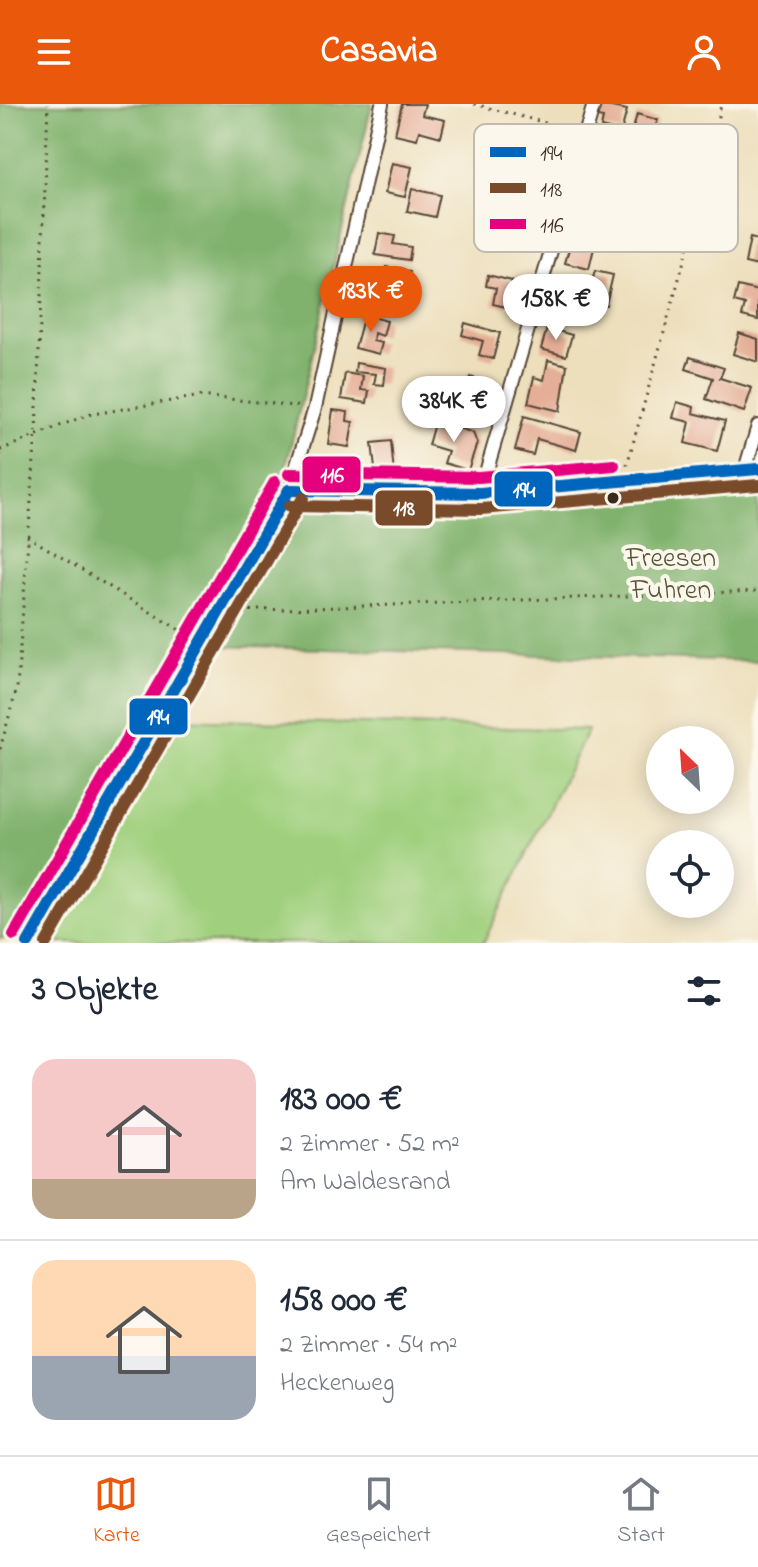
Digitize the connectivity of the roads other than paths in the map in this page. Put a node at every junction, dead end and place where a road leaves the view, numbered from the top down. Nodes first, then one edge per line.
1 (382, 104) edge
2 (594, 104) edge
3 (589, 124) edge
4 (552, 252) edge
5 (758, 426) edge
6 (752, 469) edge
7 (289, 490) junction
8 (480, 493) junction
9 (28, 943) edge

1 - 7 street
2 - 3 street
4 - 8 street
5 - 6 street
6 - 8 street
7 - 8 street
7 - 9 street

